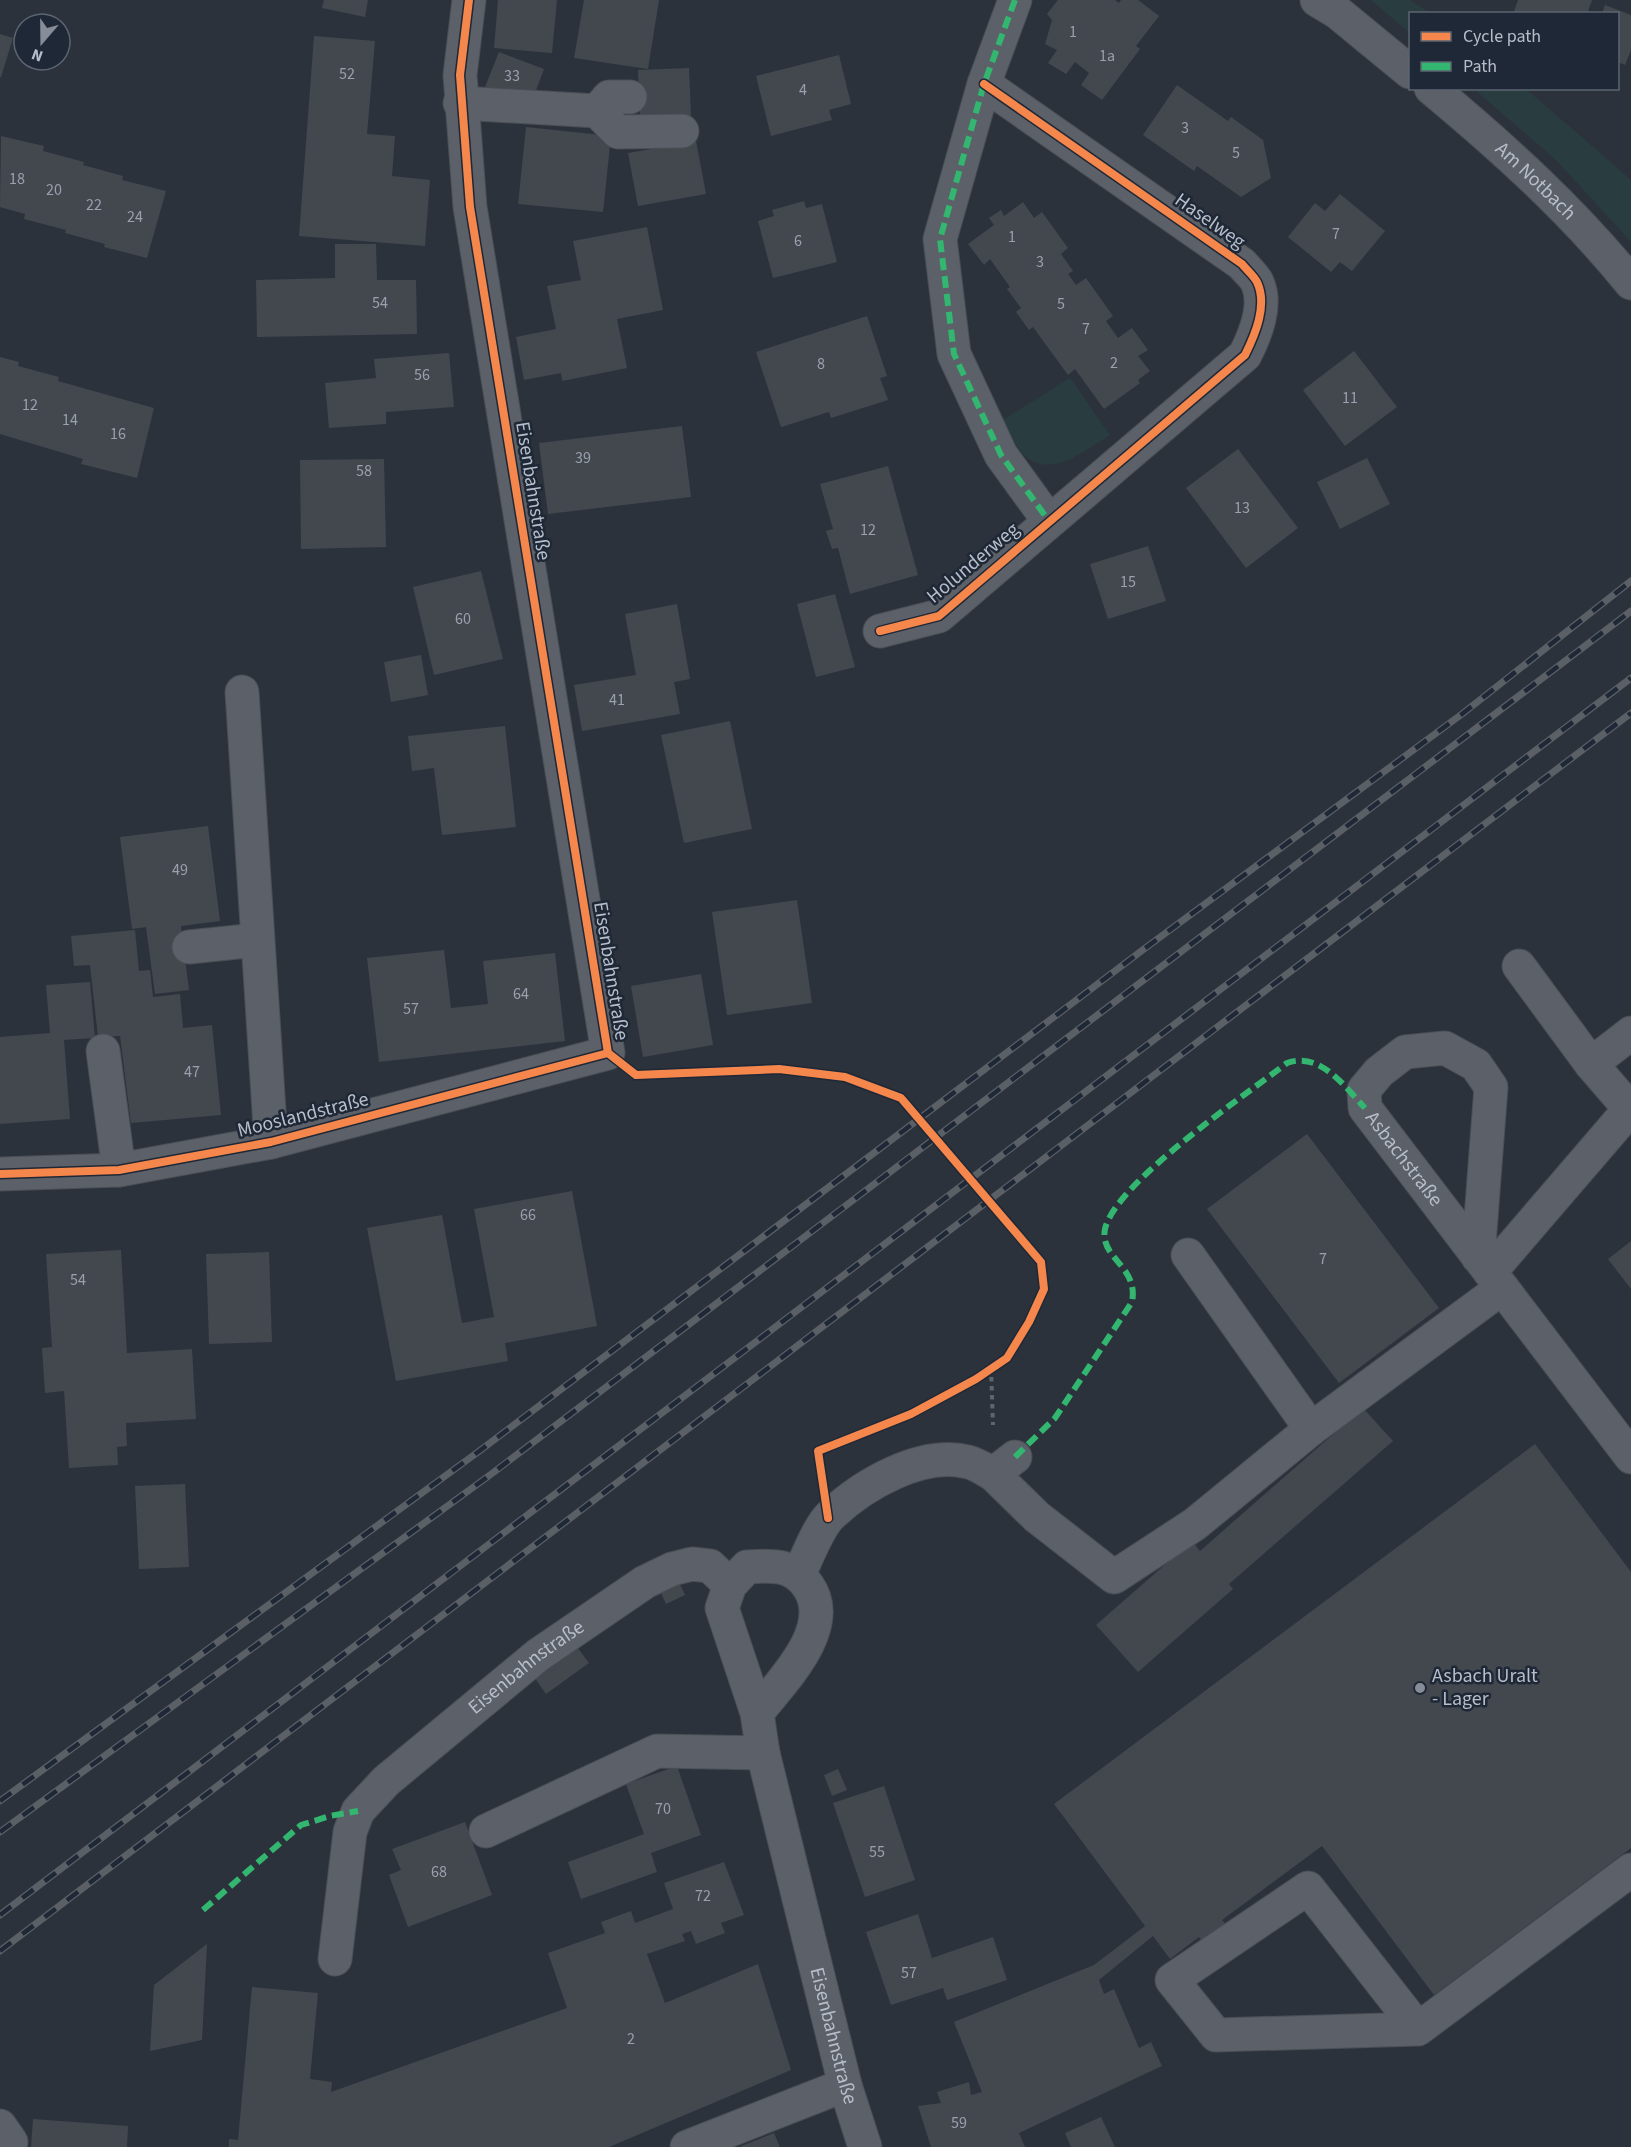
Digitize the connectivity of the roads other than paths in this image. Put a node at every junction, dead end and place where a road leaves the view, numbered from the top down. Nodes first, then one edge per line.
1 (469, 0) edge
2 (1015, 0) edge
3 (1317, 0) edge
4 (1409, 71) edge
5 (984, 84) junction
6 (1433, 90) edge
7 (630, 97) dead end
8 (460, 103) junction
9 (597, 111) junction
10 (682, 131) dead end
11 (1631, 283) edge
12 (1049, 521) junction
13 (880, 632) dead end
14 (242, 693) dead end
15 (257, 940) junction
16 (189, 947) dead end
17 (1519, 966) dead end
18 (1631, 1033) edge
19 (104, 1051) dead end
20 (608, 1053) joint
21 (1591, 1064) junction
22 (271, 1142) junction
23 (120, 1170) junction
24 (0, 1174) edge
25 (1188, 1256) dead end
26 (1490, 1272) junction
27 (1311, 1429) junction
28 (1631, 1457) edge
29 (799, 1574) junction
30 (730, 1585) junction
31 (757, 1713) junction
32 (763, 1753) junction
33 (486, 1831) dead end
34 (1631, 1870) edge
35 (335, 1959) dead end
36 (1418, 2029) junction
37 (845, 2085) junction
38 (0, 2126) edge
39 (10, 2147) edge
40 (687, 2147) edge
41 (865, 2147) edge

1 - 8 street, Eisenbahnstraße
2 - 5 street, Holunderweg
3 - 4 street
5 - 12 street, Holunderweg
5 - 12 street, Haselweg
6 - 11 street, Am Notbach
7 - 9 street
8 - 9 street
8 - 20 street, Eisenbahnstraße
9 - 10 street
12 - 13 street, Holunderweg
14 - 15 street, Mooslandstraße
15 - 16 street
15 - 22 street, Mooslandstraße
17 - 21 street
18 - 21 street
19 - 23 street
20 - 22 street, Mooslandstraße
21 - 26 street
22 - 23 street, Mooslandstraße
23 - 24 street, Mooslandstraße
25 - 27 street
26 - 26 street, Asbachstraße
26 - 27 street
26 - 28 street, Asbachstraße
27 - 29 street
29 - 30 street
29 - 31 street
30 - 31 street, Eisenbahnstraße
30 - 35 street, Eisenbahnstraße
31 - 32 street, Eisenbahnstraße
32 - 33 street
32 - 37 street, Eisenbahnstraße
34 - 36 street
36 - 36 street
37 - 40 street
37 - 41 street, Eisenbahnstraße
38 - 39 street

